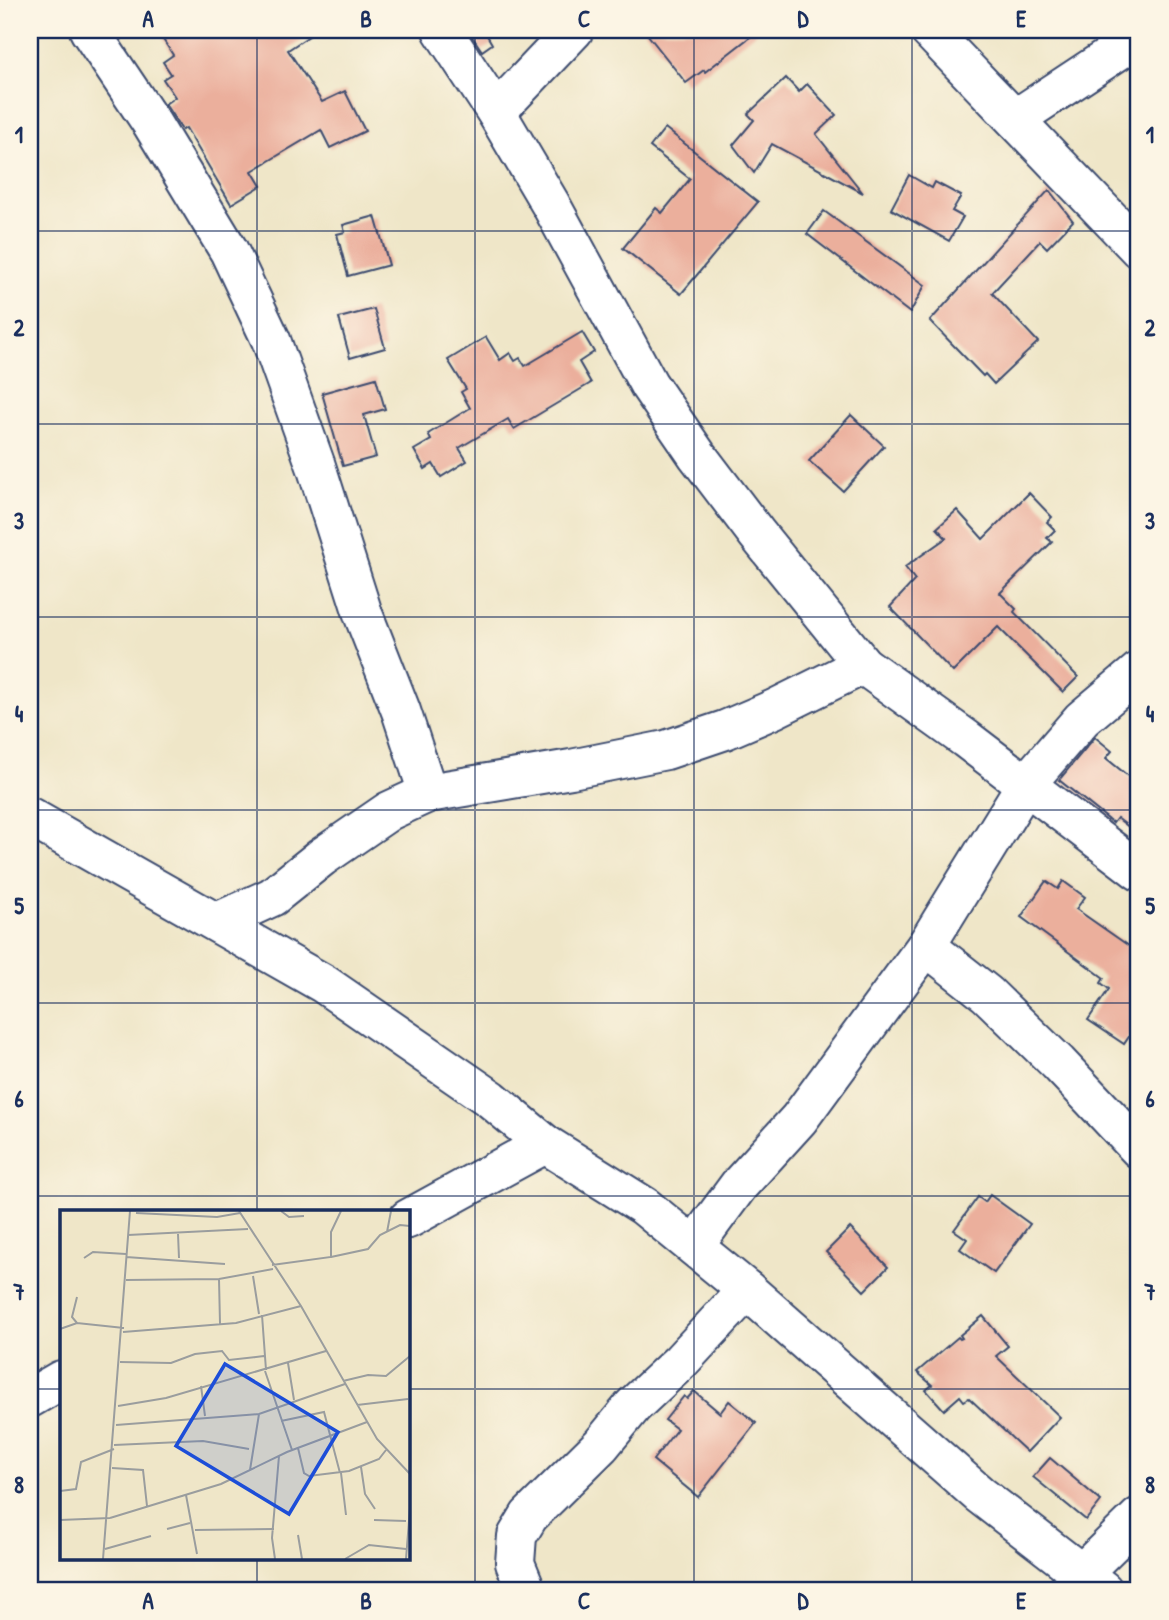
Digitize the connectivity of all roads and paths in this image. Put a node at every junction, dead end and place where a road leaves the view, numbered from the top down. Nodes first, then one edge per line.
1 (89, 30) edge
2 (442, 30) edge
3 (574, 30) edge
4 (929, 30) edge
5 (1139, 37) edge
6 (496, 112) junction
7 (1015, 119) junction
8 (1139, 249) edge
9 (863, 665) junction
10 (1139, 671) edge
11 (1026, 784) junction
12 (428, 793) junction
13 (30, 817) edge
14 (1139, 871) edge
15 (217, 922) junction
16 (926, 946) junction
17 (545, 1144) junction
18 (1139, 1149) edge
19 (410, 1218) edge
20 (694, 1246) junction
21 (747, 1290) junction
22 (60, 1381) edge
23 (30, 1398) edge
24 (1139, 1517) edge
25 (1084, 1585) edge
26 (526, 1590) edge

1 - 12 street
2 - 6 street
3 - 6 street
4 - 7 street
5 - 7 street
6 - 9 street
7 - 8 street
9 - 11 street
9 - 12 street
10 - 11 street
11 - 14 street
11 - 16 street
12 - 15 street
13 - 15 street
15 - 17 street
16 - 18 street
16 - 20 street
17 - 19 street
17 - 20 street
20 - 21 street
21 - 25 street
21 - 26 street
22 - 23 street
24 - 25 street

